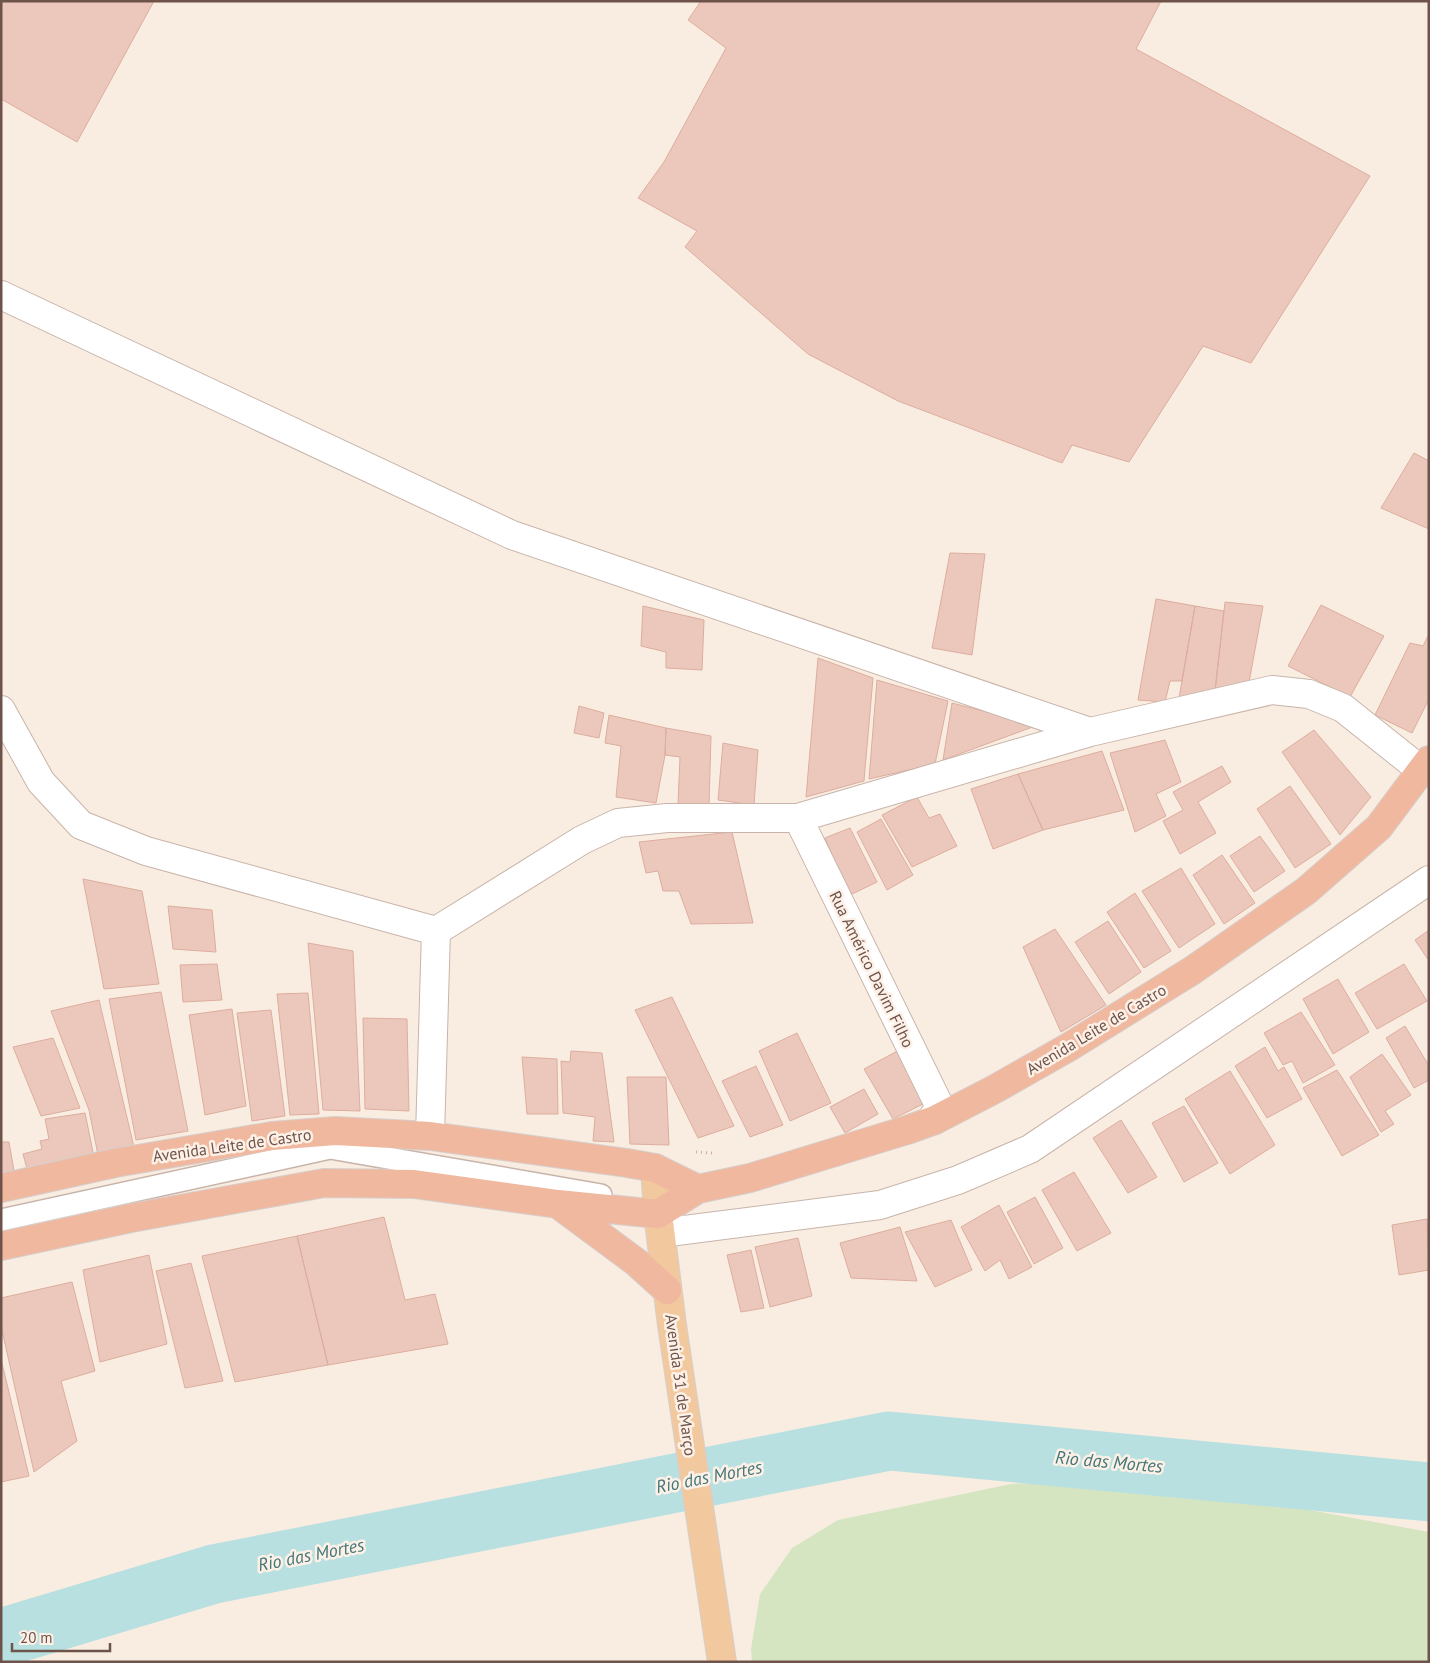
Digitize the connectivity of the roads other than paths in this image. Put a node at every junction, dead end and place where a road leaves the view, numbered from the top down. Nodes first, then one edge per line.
1 (6, 301) edge
2 (1, 710) edge
3 (1090, 732) junction
4 (1426, 764) edge
5 (798, 818) junction
6 (1429, 880) edge
7 (436, 931) junction
8 (935, 1120) junction
9 (430, 1136) junction
10 (655, 1168) junction
11 (1, 1188) edge
12 (698, 1189) junction
13 (601, 1195) dead end
14 (558, 1204) junction
15 (1, 1220) edge
16 (659, 1224) junction
17 (1, 1246) edge
18 (667, 1290) junction
19 (722, 1661) edge

1 - 3 street
2 - 7 street
3 - 4 street
3 - 5 street
4 - 8 highway, Avenida Leite de Castro
5 - 7 street
5 - 8 street, Rua Américo Davim Filho
6 - 16 street
7 - 9 street
8 - 12 highway, Avenida Leite de Castro
9 - 10 highway, Avenida Leite de Castro
9 - 11 highway, Avenida Leite de Castro
10 - 12 highway, Avenida Leite de Castro
10 - 16 main road, Avenida 31 de Março
12 - 16 highway, Avenida Leite de Castro
13 - 15 street
14 - 16 highway
14 - 17 highway
14 - 18 highway
16 - 18 main road, Avenida 31 de Março
18 - 19 main road, Avenida 31 de Março

